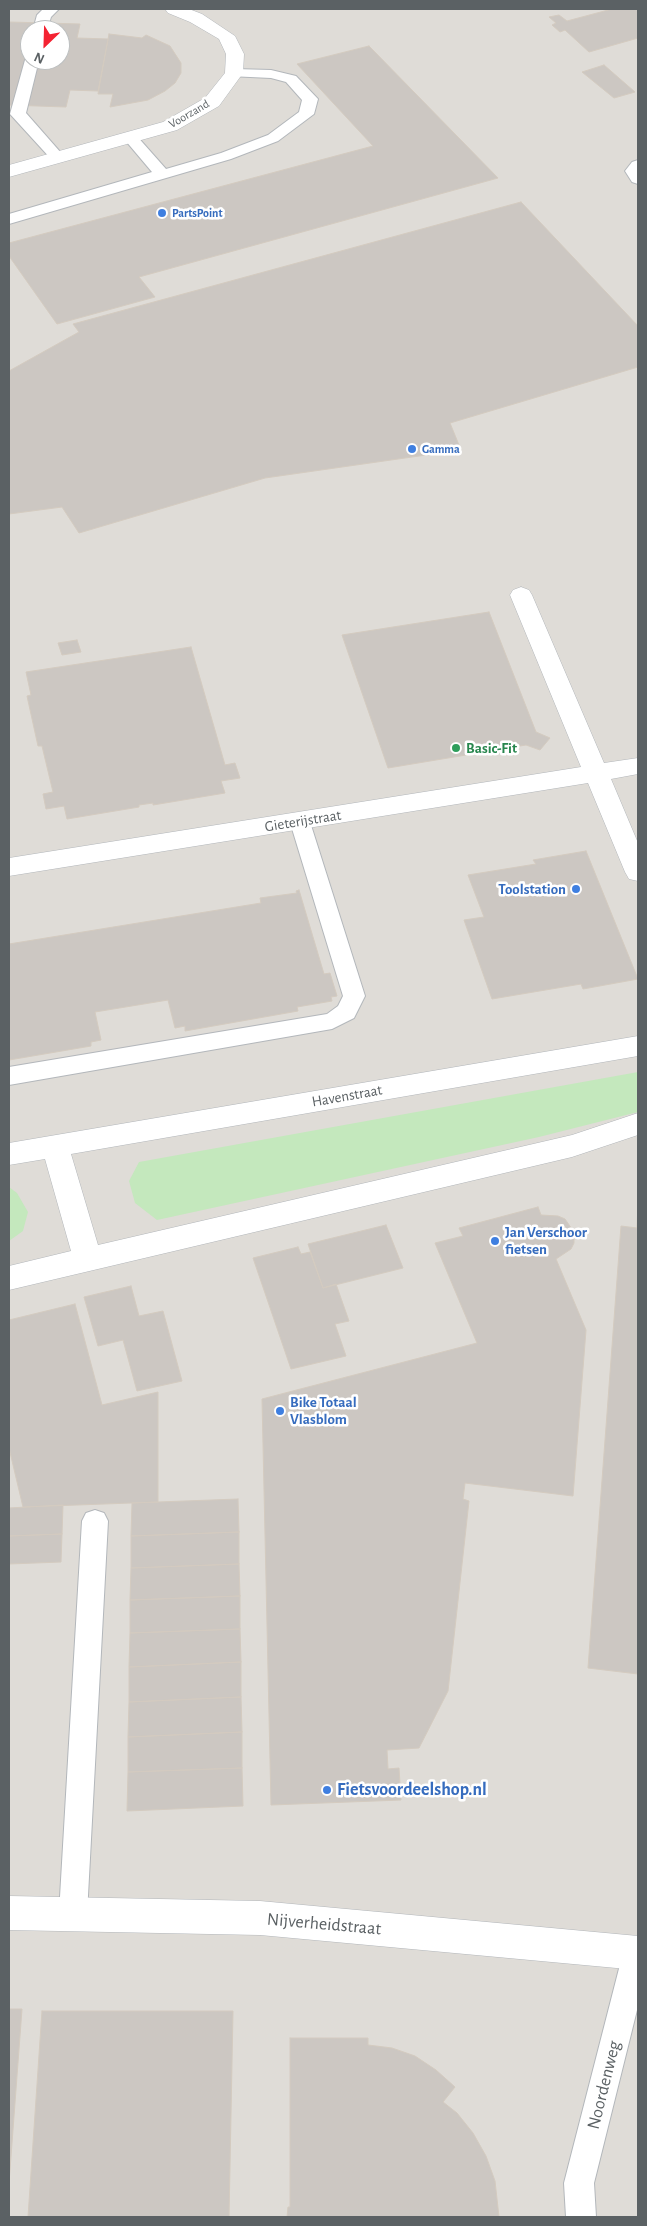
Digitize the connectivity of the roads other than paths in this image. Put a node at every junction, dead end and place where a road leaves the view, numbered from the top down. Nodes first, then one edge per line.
1 (52, 9) edge
2 (174, 9) edge
3 (43, 20) edge
4 (29, 70) edge
5 (234, 73) junction
6 (130, 138) junction
7 (57, 158) junction
8 (638, 165) edge
9 (9, 171) edge
10 (162, 174) junction
11 (638, 179) edge
12 (9, 219) edge
13 (521, 595) dead end
14 (638, 766) edge
15 (597, 772) junction
16 (300, 822) junction
17 (9, 867) edge
18 (638, 872) edge
19 (638, 1046) edge
20 (9, 1076) edge
21 (638, 1124) edge
22 (55, 1146) junction
23 (9, 1154) edge
24 (88, 1259) junction
25 (9, 1278) edge
26 (95, 1521) dead end
27 (9, 1913) edge
28 (73, 1914) junction
29 (638, 1953) edge
30 (581, 2217) edge

1 - 3 lane
2 - 5 street
4 - 7 lane
5 - 6 street, Voorzand
5 - 10 lane
6 - 7 street, Voorzand
6 - 10 lane
7 - 9 street, Voorzand
8 - 11 lane
10 - 12 lane
13 - 15 street
14 - 15 street, Gieterijstraat
15 - 16 street, Gieterijstraat
15 - 18 street
16 - 17 street, Gieterijstraat
16 - 20 lane
19 - 22 street, Havenstraat
21 - 24 street
22 - 23 street, Havenstraat
22 - 24 street
24 - 25 street
26 - 28 lane
27 - 28 street, Nijverheidstraat
28 - 29 street, Nijverheidstraat
29 - 30 lane, Noordenweg

